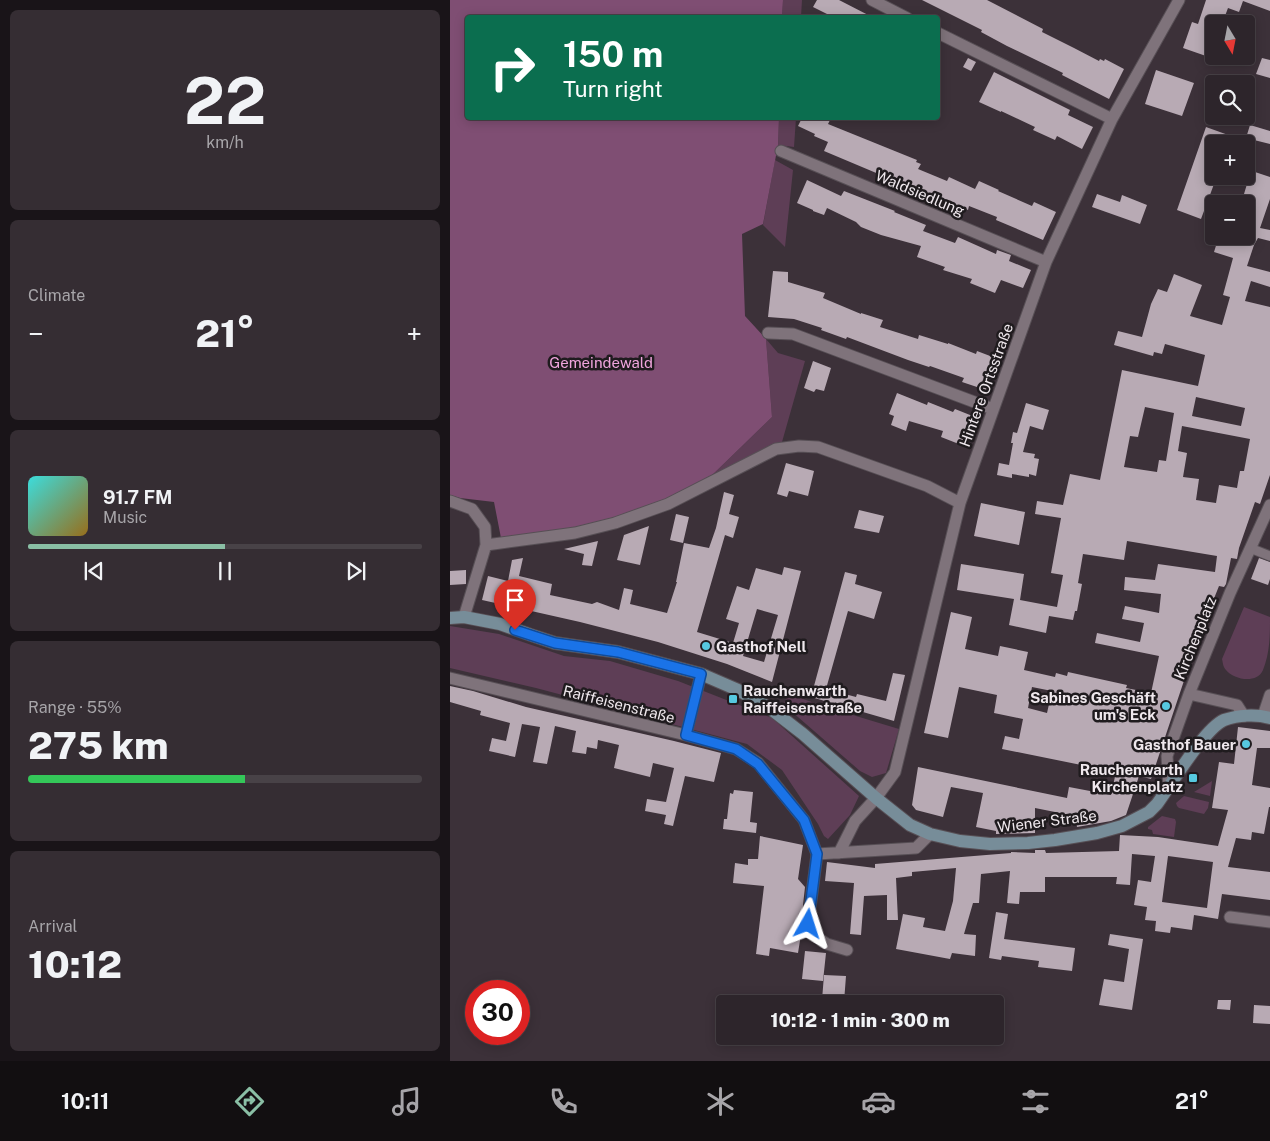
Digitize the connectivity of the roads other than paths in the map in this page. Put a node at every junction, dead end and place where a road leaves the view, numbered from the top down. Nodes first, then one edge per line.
1 (872, 0) edge
2 (1179, 0) edge
3 (901, 15) edge
4 (940, 33) edge
5 (1112, 119) junction
6 (781, 151) dead end
7 (1046, 262) junction
8 (768, 333) dead end
9 (993, 409) junction
10 (450, 501) edge
11 (960, 503) junction
12 (1270, 505) edge
13 (486, 545) junction
14 (1250, 548) junction
15 (1270, 556) edge
16 (464, 617) junction
17 (450, 618) edge
18 (701, 674) junction
19 (450, 678) edge
20 (1189, 694) junction
21 (1270, 695) edge
22 (1244, 716) junction
23 (1266, 717) edge
24 (686, 735) junction
25 (1169, 787) junction
26 (876, 798) junction
27 (930, 834) junction
28 (839, 853) junction
29 (817, 854) junction
30 (1230, 917) dead end
31 (1270, 922) edge
32 (846, 950) dead end

1 - 3 street
2 - 5 street, Hintere Ortsstraße
4 - 5 street
5 - 7 street, Hintere Ortsstraße
6 - 7 street, Waldsiedlung
7 - 9 street, Hintere Ortsstraße
8 - 9 street
9 - 11 street, Hintere Ortsstraße
10 - 13 street
11 - 13 street
11 - 26 street, Hintere Ortsstraße
12 - 14 street, Kirchenplatz
13 - 16 street
14 - 15 street
14 - 20 street, Kirchenplatz
16 - 17 main road, Wiener Straße
16 - 18 main road, Wiener Straße
18 - 24 street
18 - 26 main road, Wiener Straße
19 - 24 street, Raiffeisenstraße
20 - 22 street
20 - 25 street, Kirchenplatz
21 - 23 street
22 - 23 main road, Wiener Straße
22 - 25 main road, Wiener Straße
24 - 29 street, Raiffeisenstraße
25 - 27 main road, Wiener Straße
26 - 27 main road, Wiener Straße
26 - 28 street, Hintere Ortsstraße
27 - 28 street
28 - 29 street
29 - 32 street, Raiffeisenstraße
30 - 31 street

